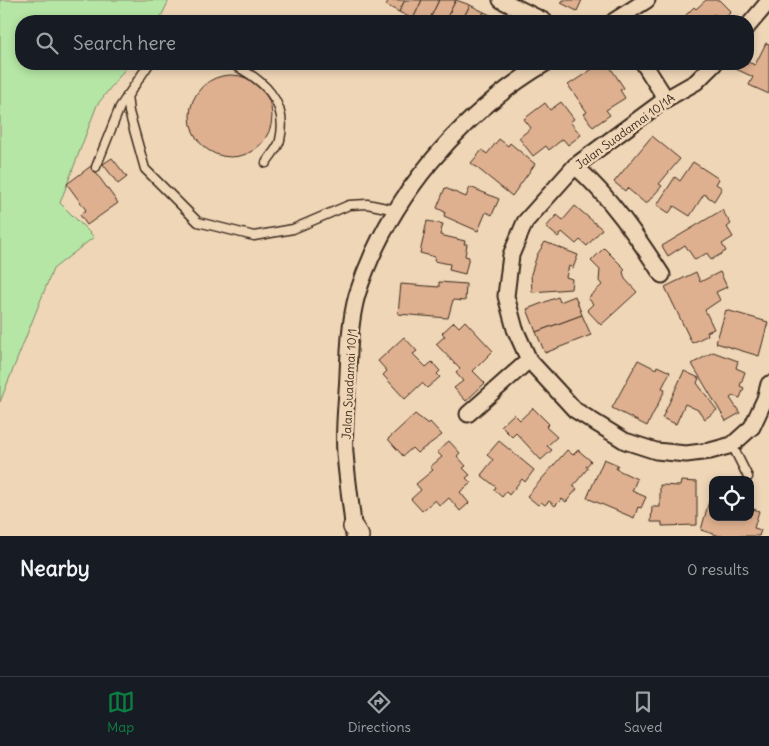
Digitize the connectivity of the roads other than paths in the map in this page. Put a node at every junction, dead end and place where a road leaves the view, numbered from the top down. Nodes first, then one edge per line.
1 (501, 0) edge
2 (647, 0) edge
3 (769, 1) edge
4 (532, 15) edge
5 (625, 15) edge
6 (754, 19) edge
7 (145, 70) edge
8 (245, 70) edge
9 (535, 70) edge
10 (648, 70) edge
11 (708, 70) edge
12 (127, 96) junction
13 (666, 99) junction
14 (266, 163) dead end
15 (575, 166) junction
16 (96, 167) dead end
17 (396, 210) junction
18 (662, 275) dead end
19 (529, 360) junction
20 (769, 384) edge
21 (468, 414) dead end
22 (732, 445) junction
23 (748, 476) edge
24 (354, 534) edge

1 - 4 street
2 - 5 street
3 - 6 street
7 - 12 lane
8 - 14 lane
9 - 17 street, Jalan Suadamai 10/1
10 - 13 street
11 - 13 street, Jalan Suadamai 10/1A
12 - 16 lane
12 - 17 lane
13 - 15 street, Jalan Suadamai 10/1A
15 - 18 street
15 - 19 street, Jalan Suadamai 10/1A
17 - 24 street, Jalan Suadamai 10/1
19 - 21 street
19 - 22 street, Jalan Suadamai 10/1A
20 - 22 street, Jalan Suadamai 10/1A
22 - 23 lane

